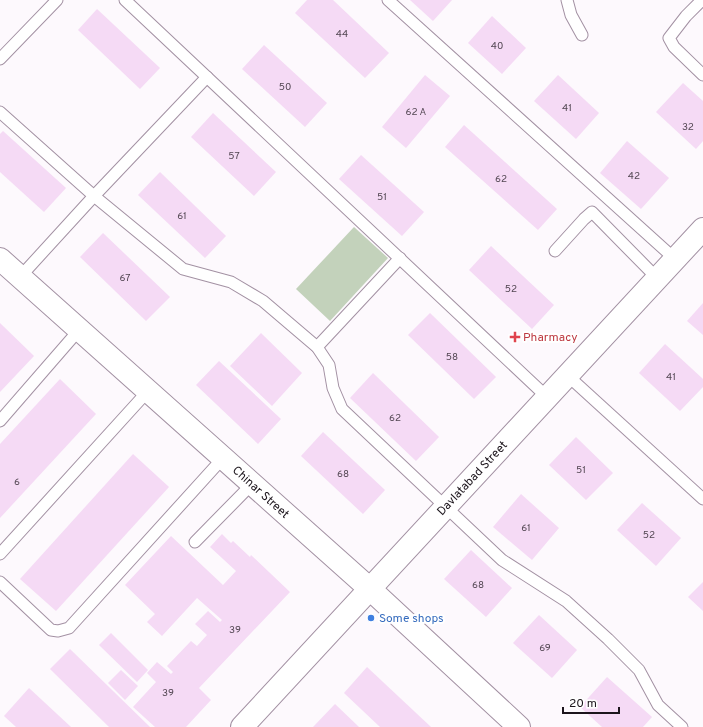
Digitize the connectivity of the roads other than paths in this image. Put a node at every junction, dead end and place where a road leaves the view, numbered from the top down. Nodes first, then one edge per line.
1 (56, 0) edge
2 (124, 0) edge
3 (388, 0) edge
4 (567, 0) edge
5 (702, 0) edge
6 (582, 35) dead end
7 (0, 59) edge
8 (703, 75) edge
9 (207, 78) junction
10 (0, 112) edge
11 (94, 196) junction
12 (703, 229) edge
13 (555, 251) dead end
14 (400, 258) junction
15 (0, 259) edge
16 (675, 259) junction
17 (20, 277) junction
18 (657, 278) junction
19 (80, 330) junction
20 (317, 347) junction
21 (567, 375) junction
22 (148, 391) junction
23 (547, 397) junction
24 (0, 421) edge
25 (223, 458) junction
26 (252, 484) junction
27 (703, 499) edge
28 (445, 507) junction
29 (195, 542) dead end
30 (0, 554) edge
31 (0, 582) edge
32 (370, 589) junction
33 (513, 725) edge
34 (242, 727) edge
35 (682, 727) edge

1 - 7 lane
2 - 9 lane
3 - 16 lane
4 - 6 lane
5 - 8 lane
9 - 11 lane
9 - 14 lane
10 - 11 lane
11 - 17 lane
11 - 20 lane
12 - 16 street, Davlatabad Street
13 - 18 lane
14 - 20 lane
14 - 23 lane
15 - 17 street, Chinar Street
16 - 18 street, Davlatabad Street
17 - 19 street, Chinar Street
18 - 21 street, Davlatabad Street
19 - 22 street, Chinar Street
19 - 24 lane
20 - 28 lane
21 - 23 street, Davlatabad Street
21 - 27 lane
22 - 25 street, Chinar Street
22 - 30 lane
23 - 28 street, Davlatabad Street
25 - 26 street, Chinar Street
25 - 31 lane
26 - 29 lane
26 - 32 street, Chinar Street
28 - 32 street, Davlatabad Street
28 - 35 lane
32 - 33 street, Chinar Street
32 - 34 street, Davlatabad Street

